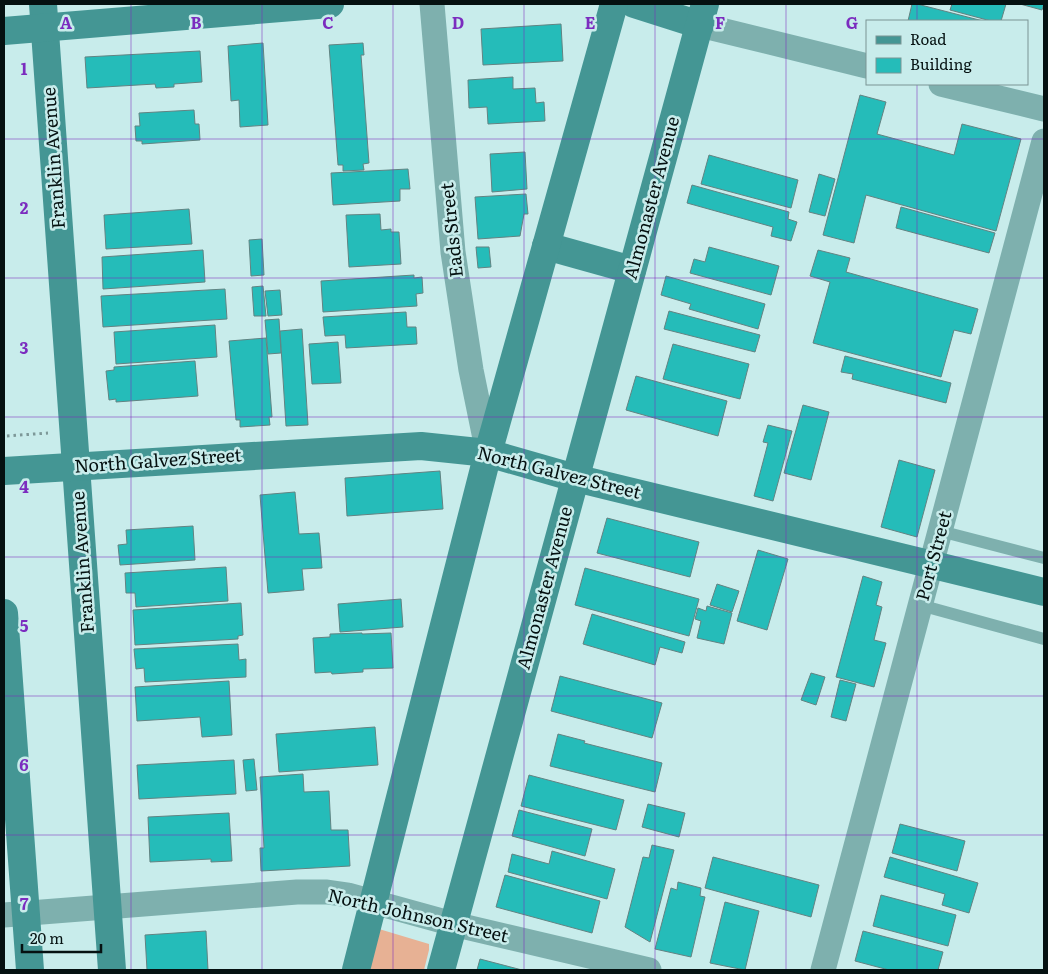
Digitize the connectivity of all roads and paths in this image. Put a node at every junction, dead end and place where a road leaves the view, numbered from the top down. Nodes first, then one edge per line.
1 (330, 4) edge
2 (432, 4) edge
3 (614, 4) edge
4 (634, 4) edge
5 (703, 14) edge
6 (44, 16) edge
7 (4, 31) edge
8 (866, 66) edge
9 (945, 85) edge
10 (1044, 109) edge
11 (1044, 141) edge
12 (546, 246) junction
13 (632, 270) junction
14 (50, 432) dead end
15 (7, 436) dead end
16 (488, 453) junction
17 (77, 466) junction
18 (4, 471) edge
19 (575, 478) junction
20 (940, 531) junction
21 (1044, 558) edge
22 (931, 564) junction
23 (1044, 592) edge
24 (920, 605) junction
25 (4, 613) edge
26 (1044, 639) edge
27 (374, 902) junction
28 (107, 907) junction
29 (15, 914) edge
30 (453, 924) junction
31 (30, 970) edge
32 (112, 970) edge
33 (356, 970) edge
34 (441, 970) edge
35 (649, 970) edge
36 (823, 970) edge

1 - 6 street
2 - 16 street, Eads Street
3 - 12 street
4 - 5 street
5 - 8 street
5 - 13 street, Almonaster Avenue
6 - 7 street
6 - 17 street, Franklin Avenue
9 - 10 street
11 - 20 street, Port Street
12 - 13 street
12 - 16 street
13 - 19 street, Almonaster Avenue
14 - 15 path
16 - 17 street, North Galvez Street
16 - 19 street, North Galvez Street
16 - 27 street
17 - 18 street, North Galvez Street
17 - 28 street, Franklin Avenue
19 - 22 street, North Galvez Street
19 - 30 street, Almonaster Avenue
20 - 21 lane
20 - 22 street, Port Street
22 - 23 street, North Galvez Street
22 - 24 street, Port Street
24 - 26 lane
24 - 36 street, Port Street
25 - 29 street
27 - 28 street, North Johnson Street
27 - 30 street, North Johnson Street
27 - 33 street
28 - 29 street, North Johnson Street
28 - 32 street, Franklin Avenue
29 - 31 street
30 - 34 street, Almonaster Avenue
30 - 35 street, North Johnson Street

